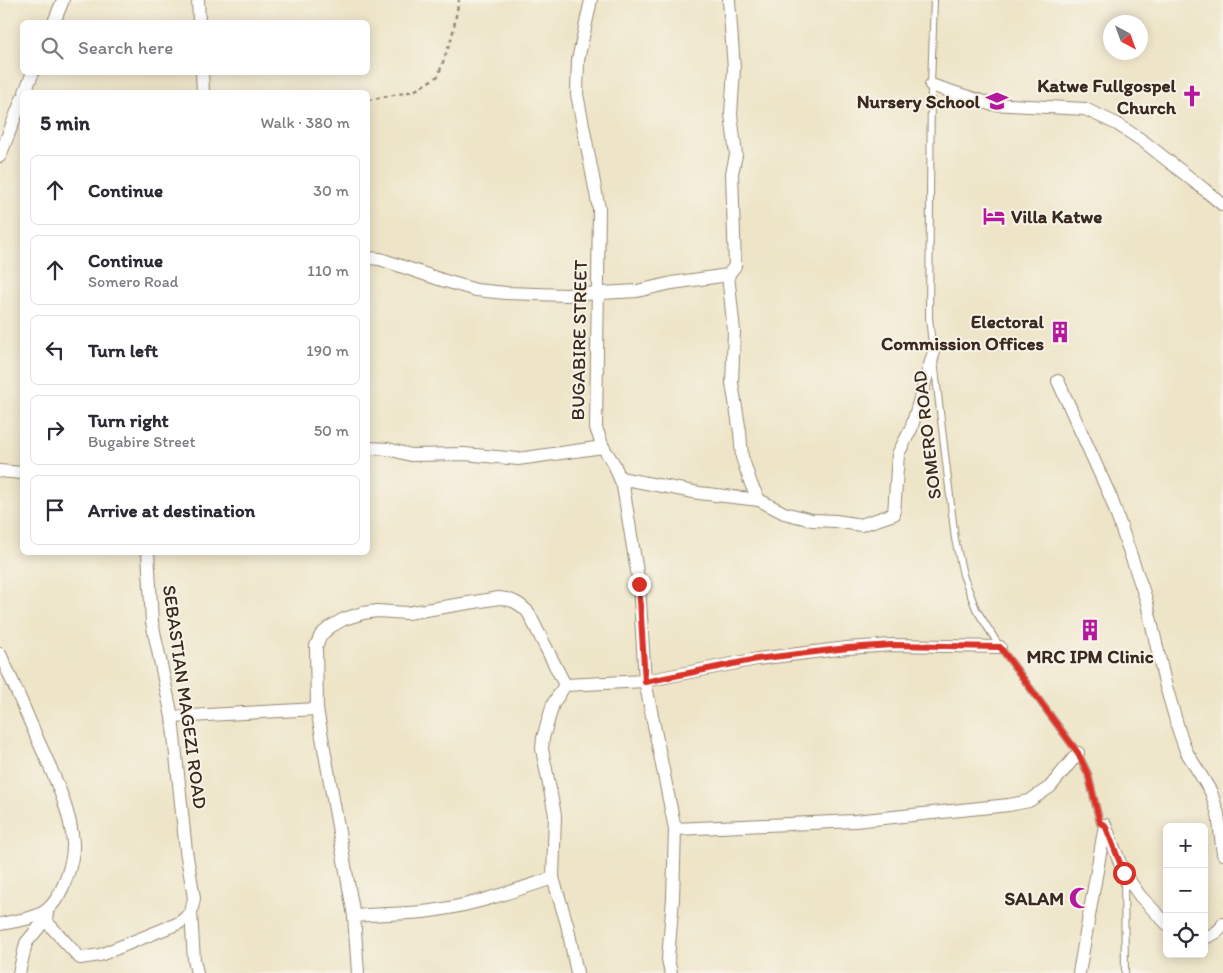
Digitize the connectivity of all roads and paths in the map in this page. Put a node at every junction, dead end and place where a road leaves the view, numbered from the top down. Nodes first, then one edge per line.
1 (63, 0) edge
2 (198, 0) edge
3 (459, 0) edge
4 (591, 0) edge
5 (729, 0) edge
6 (934, 0) edge
7 (55, 20) edge
8 (199, 20) edge
9 (32, 75) edge
10 (202, 75) edge
11 (931, 85) junction
12 (26, 90) edge
13 (203, 90) edge
14 (370, 100) edge
15 (20, 104) edge
16 (0, 156) edge
17 (1223, 205) edge
18 (370, 258) edge
19 (599, 273) junction
20 (728, 275) junction
21 (578, 294) junction
22 (599, 294) junction
23 (933, 356) junction
24 (1058, 381) dead end
25 (603, 446) junction
26 (370, 448) edge
27 (0, 471) edge
28 (20, 473) edge
29 (620, 478) junction
30 (759, 500) junction
31 (148, 555) edge
32 (1000, 647) junction
33 (0, 654) edge
34 (645, 682) junction
35 (565, 685) junction
36 (317, 709) junction
37 (172, 717) junction
38 (1078, 753) junction
39 (1105, 825) junction
40 (674, 829) junction
41 (1223, 854) edge
42 (1124, 873) junction
43 (553, 878) junction
44 (50, 907) junction
45 (191, 913) junction
46 (354, 916) junction
47 (45, 920) junction
48 (1163, 920) edge
49 (0, 924) edge
50 (1223, 924) edge
51 (1208, 936) edge
52 (1208, 937) edge
53 (1223, 941) edge
54 (19, 973) edge
55 (197, 973) edge
56 (358, 973) edge
57 (577, 973) edge
58 (670, 973) edge
59 (1079, 973) edge
60 (1125, 973) edge

1 - 7 street
2 - 8 street
3 - 14 path
4 - 19 street, BUGABIRE STREET
5 - 20 street
6 - 11 lane, SOMERO ROAD
9 - 12 street
10 - 13 street
11 - 17 street
11 - 23 lane, SOMERO ROAD
15 - 16 street
18 - 21 street
19 - 21 street
19 - 22 street, BUGABIRE STREET
20 - 22 street
20 - 30 street
21 - 22 street
22 - 25 street, BUGABIRE STREET
23 - 30 street
23 - 32 lane, SOMERO ROAD
24 - 41 street
25 - 26 street
25 - 29 street, BUGABIRE STREET
27 - 28 street
29 - 30 street
29 - 34 street, BUGABIRE STREET
31 - 37 street, SEBASTIAN MAGEZI ROAD
32 - 34 street
32 - 38 lane, SOMERO ROAD
33 - 44 street
34 - 35 street
34 - 40 street, BUGABIRE STREET
35 - 36 street
35 - 43 street
36 - 37 street
36 - 46 street
37 - 45 street, SEBASTIAN MAGEZI ROAD
38 - 39 lane, SOMERO ROAD
38 - 40 street
39 - 42 street
39 - 59 street
40 - 58 street, BUGABIRE STREET
42 - 48 street
42 - 60 lane
43 - 46 street
43 - 57 street
44 - 47 street
44 - 49 street
45 - 47 street
45 - 55 street, SEBASTIAN MAGEZI ROAD
46 - 56 street
47 - 54 street
50 - 51 street
52 - 53 street

